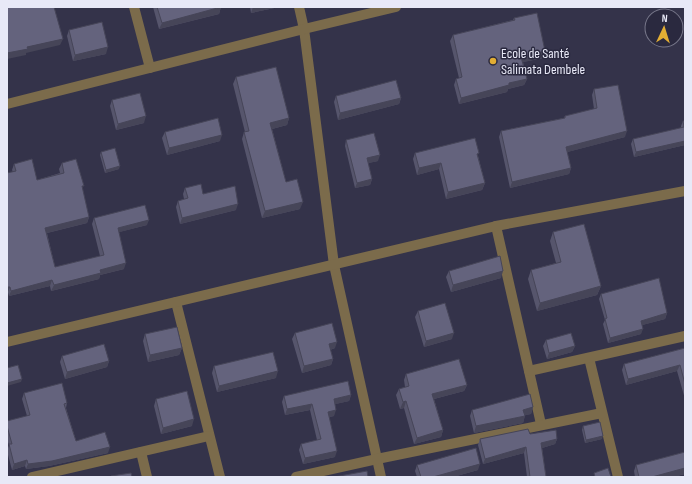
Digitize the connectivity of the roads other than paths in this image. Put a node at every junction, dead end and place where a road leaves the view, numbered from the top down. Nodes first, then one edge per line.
1 (134, 7) edge
2 (299, 7) edge
3 (396, 7) edge
4 (304, 29) junction
5 (150, 68) junction
6 (7, 104) edge
7 (685, 191) edge
8 (496, 226) junction
9 (334, 265) junction
10 (176, 302) junction
11 (685, 336) edge
12 (7, 342) edge
13 (589, 358) junction
14 (529, 371) junction
15 (602, 413) junction
16 (541, 424) junction
17 (209, 436) junction
18 (141, 452) junction
19 (377, 458) junction
20 (32, 477) edge
21 (147, 477) edge
22 (220, 477) edge
23 (296, 477) edge
24 (381, 477) edge
25 (618, 477) edge

1 - 5 street
2 - 4 street
3 - 4 street
4 - 5 street
4 - 9 street
5 - 6 street
7 - 8 street
8 - 9 street
8 - 14 street
9 - 10 street
9 - 19 street
10 - 12 street
10 - 17 street
11 - 13 street
13 - 14 street
13 - 15 street
14 - 16 street
15 - 16 street
15 - 25 street
16 - 19 street
17 - 18 street
17 - 22 street
18 - 20 street
18 - 21 street
19 - 23 street
19 - 24 street

